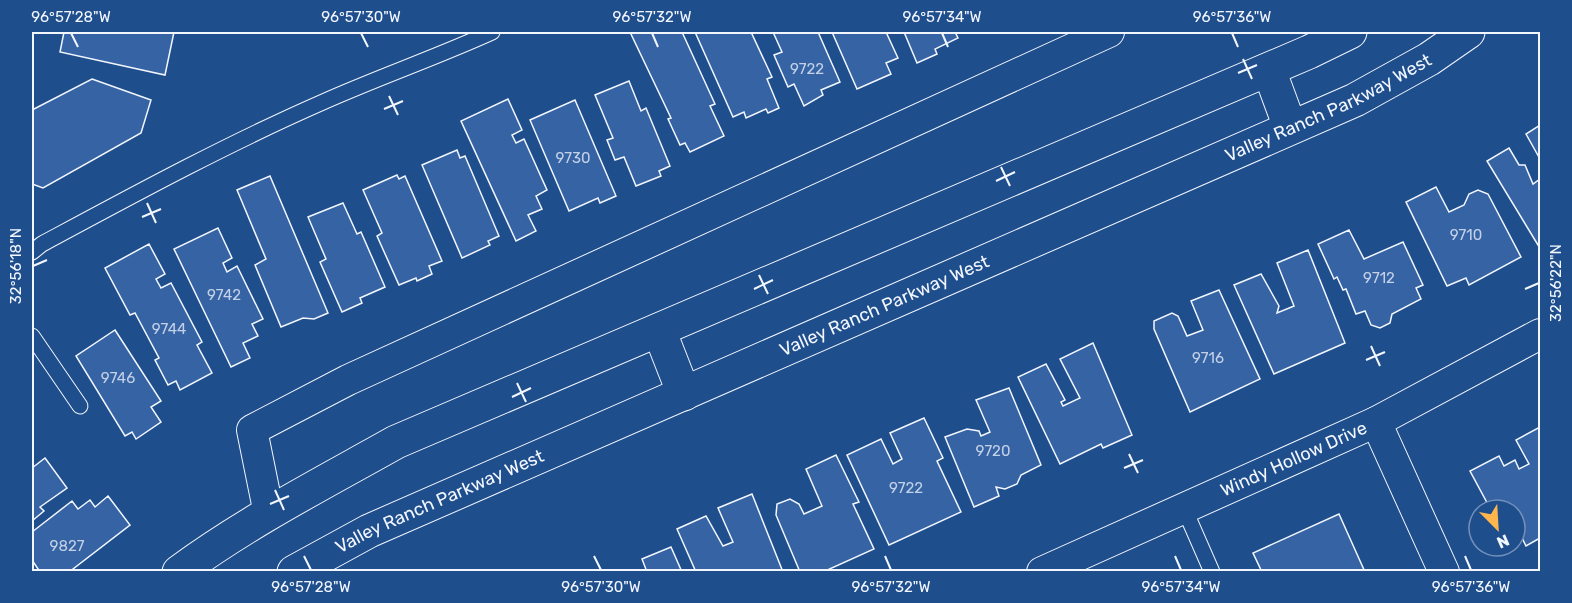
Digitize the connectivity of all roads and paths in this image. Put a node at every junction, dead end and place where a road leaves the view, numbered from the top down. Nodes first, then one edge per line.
1 (492, 32) edge
2 (1108, 32) edge
3 (1350, 32) edge
4 (1468, 32) edge
5 (1269, 69) junction
6 (1290, 127) junction
7 (32, 252) edge
8 (659, 330) junction
9 (1540, 334) edge
10 (32, 336) edge
11 (684, 394) junction
12 (80, 406) dead end
13 (1376, 423) junction
14 (1184, 508) junction
15 (268, 514) junction
16 (179, 572) edge
17 (294, 572) edge
18 (1042, 572) edge
19 (1212, 572) edge
20 (1444, 572) edge

1 - 7 lane
2 - 15 street
3 - 5 main road
4 - 6 main road, Valley Ranch Parkway West
5 - 6 main road
5 - 8 main road
6 - 11 main road, Valley Ranch Parkway West
8 - 11 main road
8 - 15 main road
9 - 13 street, Windy Hollow Drive
10 - 12 lane
11 - 17 main road, Valley Ranch Parkway West
13 - 14 street, Windy Hollow Drive
13 - 20 street
14 - 18 street, Windy Hollow Drive
14 - 19 lane
15 - 16 main road

